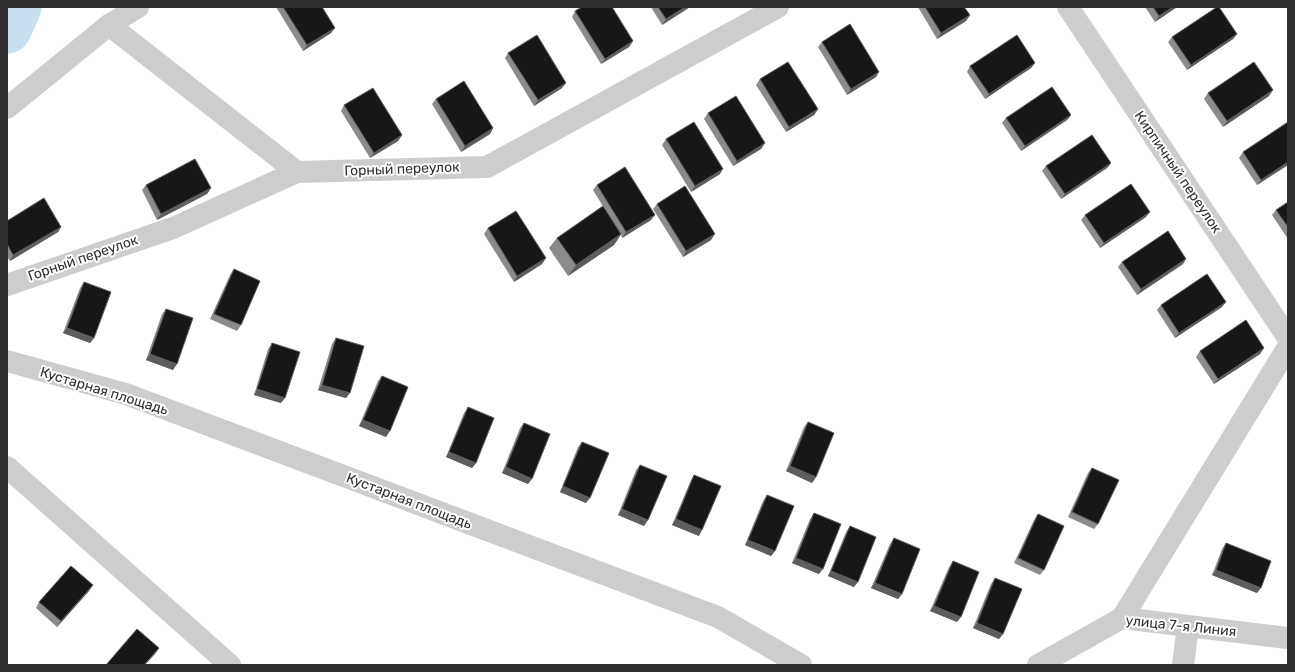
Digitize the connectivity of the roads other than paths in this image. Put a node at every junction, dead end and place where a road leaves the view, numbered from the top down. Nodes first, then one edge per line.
1 (138, 7) edge
2 (778, 7) edge
3 (1068, 7) edge
4 (109, 25) junction
5 (7, 108) edge
6 (297, 172) junction
7 (7, 285) edge
8 (1288, 338) edge
9 (1288, 347) edge
10 (7, 361) edge
11 (7, 467) edge
12 (1122, 618) junction
13 (1188, 626) junction
14 (1288, 638) edge
15 (230, 665) edge
16 (801, 665) edge
17 (1038, 665) edge
18 (1183, 665) edge

1 - 4 street
2 - 6 street, Горный переулок
3 - 8 street, Кирпичный переулок
4 - 5 street
4 - 6 street
6 - 7 street, Горный переулок
9 - 12 street
10 - 16 street, Кустарная площадь
11 - 15 street
12 - 13 street, улица 7-я Линия
12 - 17 street, улица 7-я Линия
13 - 14 street, улица 7-я Линия
13 - 18 street

